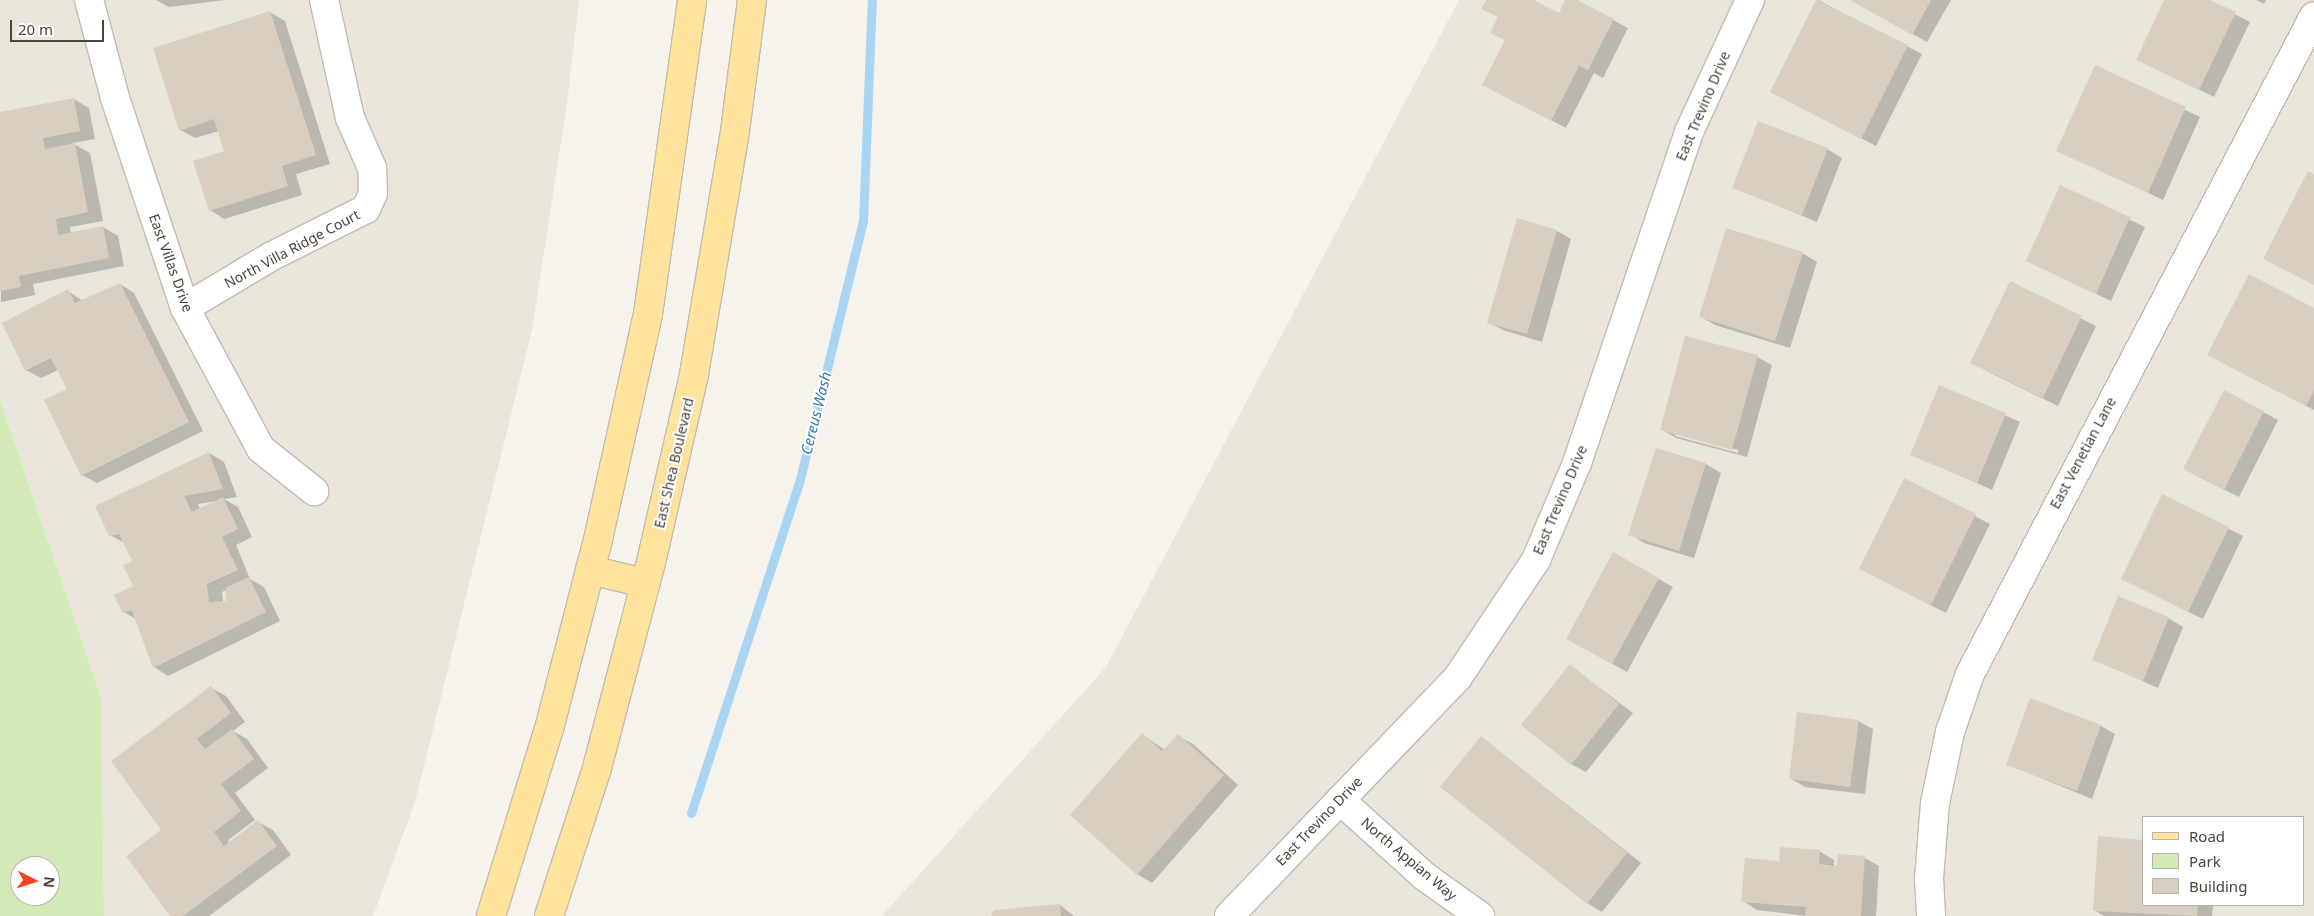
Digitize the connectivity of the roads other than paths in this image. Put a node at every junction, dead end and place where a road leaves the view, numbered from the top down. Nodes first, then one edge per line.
1 (89, 0) edge
2 (324, 0) edge
3 (692, 0) edge
4 (752, 0) edge
5 (1750, 0) edge
6 (2314, 16) edge
7 (185, 308) junction
8 (314, 491) dead end
9 (590, 570) junction
10 (645, 583) junction
11 (1340, 800) junction
12 (491, 916) edge
13 (550, 916) edge
14 (1229, 916) edge
15 (1480, 916) edge
16 (1931, 916) edge

1 - 7 street, East Villas Drive
2 - 7 street, North Villa Ridge Court
3 - 9 main road
4 - 10 main road, East Shea Boulevard
5 - 11 street, East Trevino Drive
6 - 16 street, East Venetian Lane
7 - 8 street, East Villas Drive
9 - 10 main road
9 - 12 main road
10 - 13 main road, East Shea Boulevard
11 - 14 street, East Trevino Drive
11 - 15 street, North Appian Way

